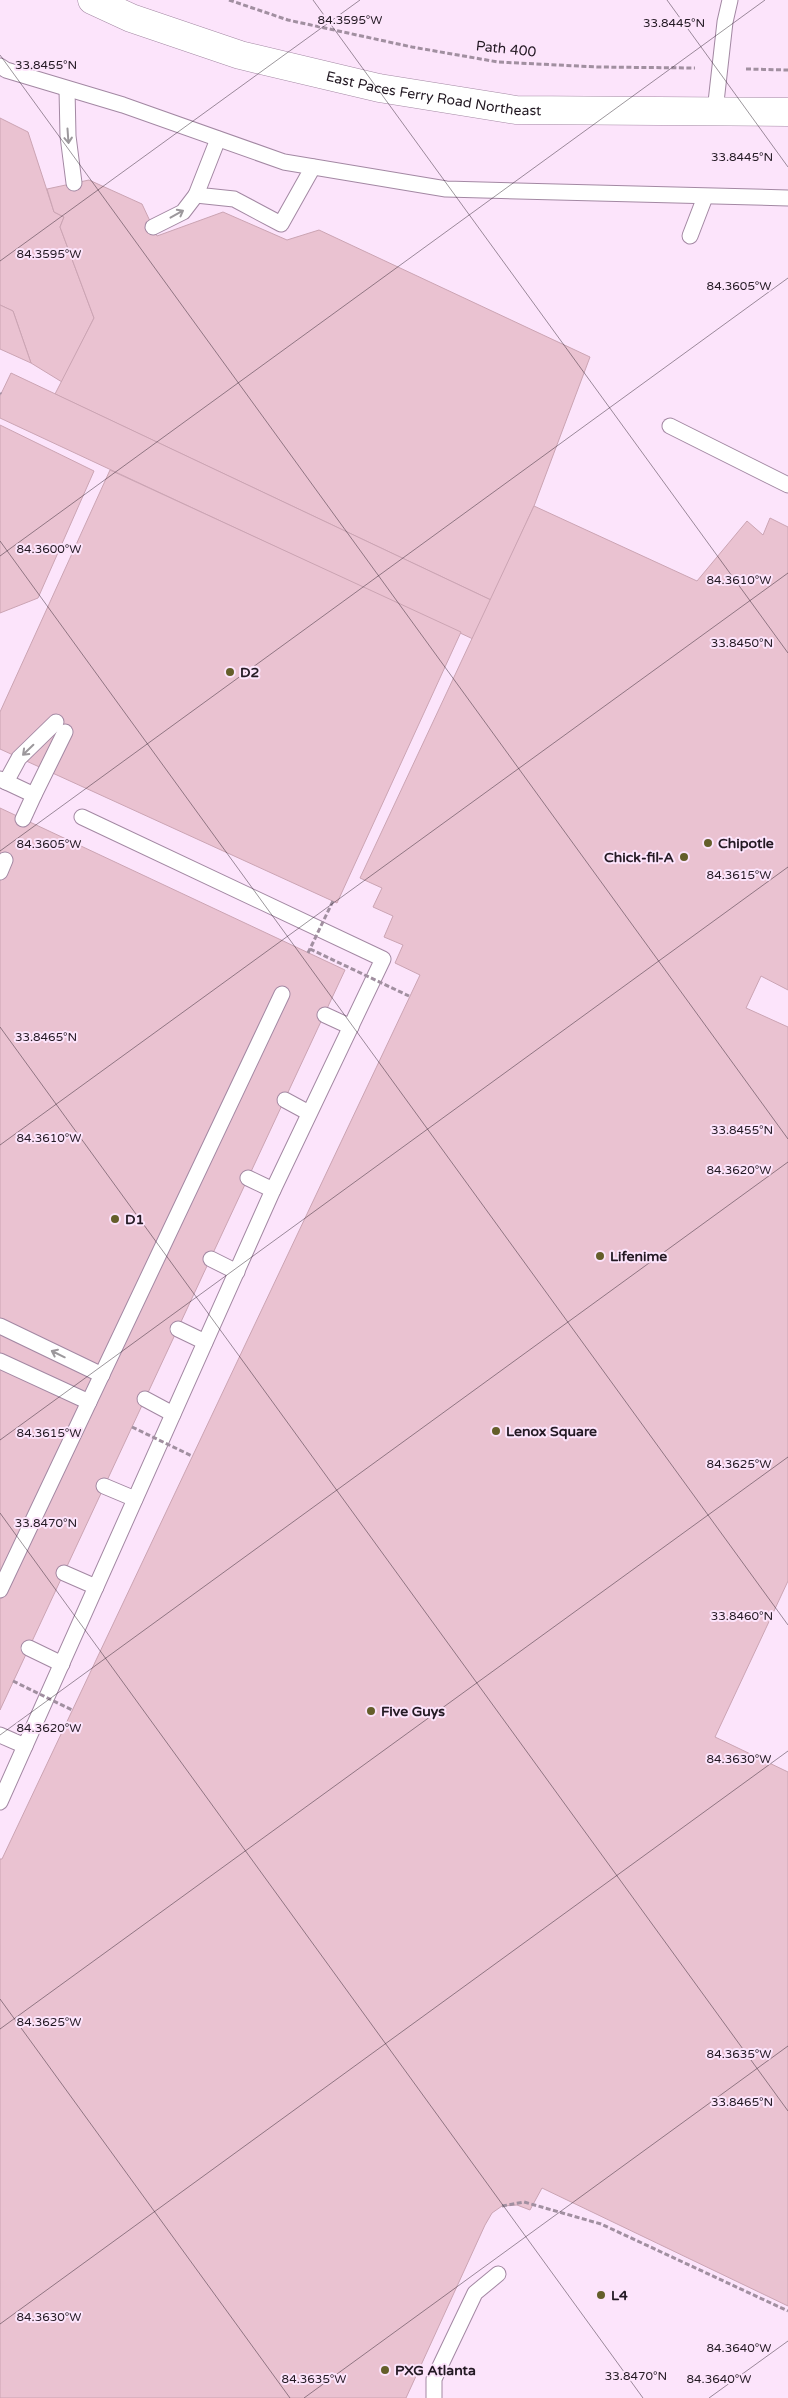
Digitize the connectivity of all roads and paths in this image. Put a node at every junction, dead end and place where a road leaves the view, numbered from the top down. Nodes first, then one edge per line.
1 (92, 0) edge
2 (229, 0) edge
3 (730, 0) edge
4 (720, 68) junction
5 (2, 70) edge
6 (788, 70) edge
7 (67, 89) junction
8 (715, 111) junction
9 (788, 112) edge
10 (218, 139) junction
11 (313, 167) junction
12 (74, 183) dead end
13 (196, 195) junction
14 (705, 196) junction
15 (788, 198) edge
16 (153, 227) dead end
17 (690, 236) dead end
18 (670, 426) dead end
19 (786, 480) edge
20 (3, 780) edge
21 (34, 795) junction
22 (82, 817) dead end
23 (23, 819) dead end
24 (333, 901) dead end
25 (310, 949) junction
26 (308, 953) dead end
27 (282, 994) dead end
28 (409, 996) dead end
29 (325, 1015) dead end
30 (351, 1027) junction
31 (285, 1100) dead end
32 (310, 1112) junction
33 (248, 1178) dead end
34 (273, 1190) junction
35 (211, 1259) dead end
36 (236, 1272) junction
37 (0, 1326) edge
38 (178, 1329) dead end
39 (205, 1342) junction
40 (0, 1361) edge
41 (102, 1375) junction
42 (145, 1399) dead end
43 (89, 1402) junction
44 (173, 1414) junction
45 (132, 1427) dead end
46 (192, 1456) dead end
47 (104, 1486) dead end
48 (135, 1499) junction
49 (64, 1573) dead end
50 (96, 1587) junction
51 (0, 1590) edge
52 (29, 1648) dead end
53 (62, 1664) junction
54 (13, 1681) dead end
55 (72, 1710) dead end
56 (0, 1735) edge
57 (25, 1746) junction
58 (0, 1802) edge
59 (502, 2206) dead end
60 (498, 2274) dead end
61 (788, 2311) edge
62 (434, 2398) edge

1 - 8 street, East Paces Ferry Road Northeast
2 - 4 path, Path 400
3 - 4 lane
4 - 6 path, Path 400
4 - 8 lane
5 - 7 lane
7 - 10 lane
7 -> 12 lane
8 - 9 street, East Paces Ferry Road Northeast
10 - 11 lane
10 - 13 lane
11 - 13 lane
11 - 14 lane
16 -> 13 lane
14 - 15 lane
14 - 17 lane
18 - 19 lane
20 - 21 lane
21 -> 20 lane
21 - 23 lane
22 - 30 lane
24 - 25 path, bridge
25 - 26 path, bridge
25 - 28 path, bridge
27 - 41 lane
29 - 30 lane
30 - 32 lane
31 - 32 lane
32 - 34 lane
33 - 34 lane
34 - 36 lane
35 - 36 lane
36 - 39 lane
41 -> 37 lane
38 - 39 lane
39 - 44 lane
40 - 43 lane
41 - 43 lane
42 - 44 lane
43 - 51 lane
44 - 48 lane
45 - 46 path, bridge
47 - 48 lane
48 - 50 lane
49 - 50 lane
50 - 53 lane
52 - 53 lane
53 - 57 lane
54 - 55 path, bridge
56 - 57 lane
57 - 58 lane
59 - 61 path
60 - 62 lane

